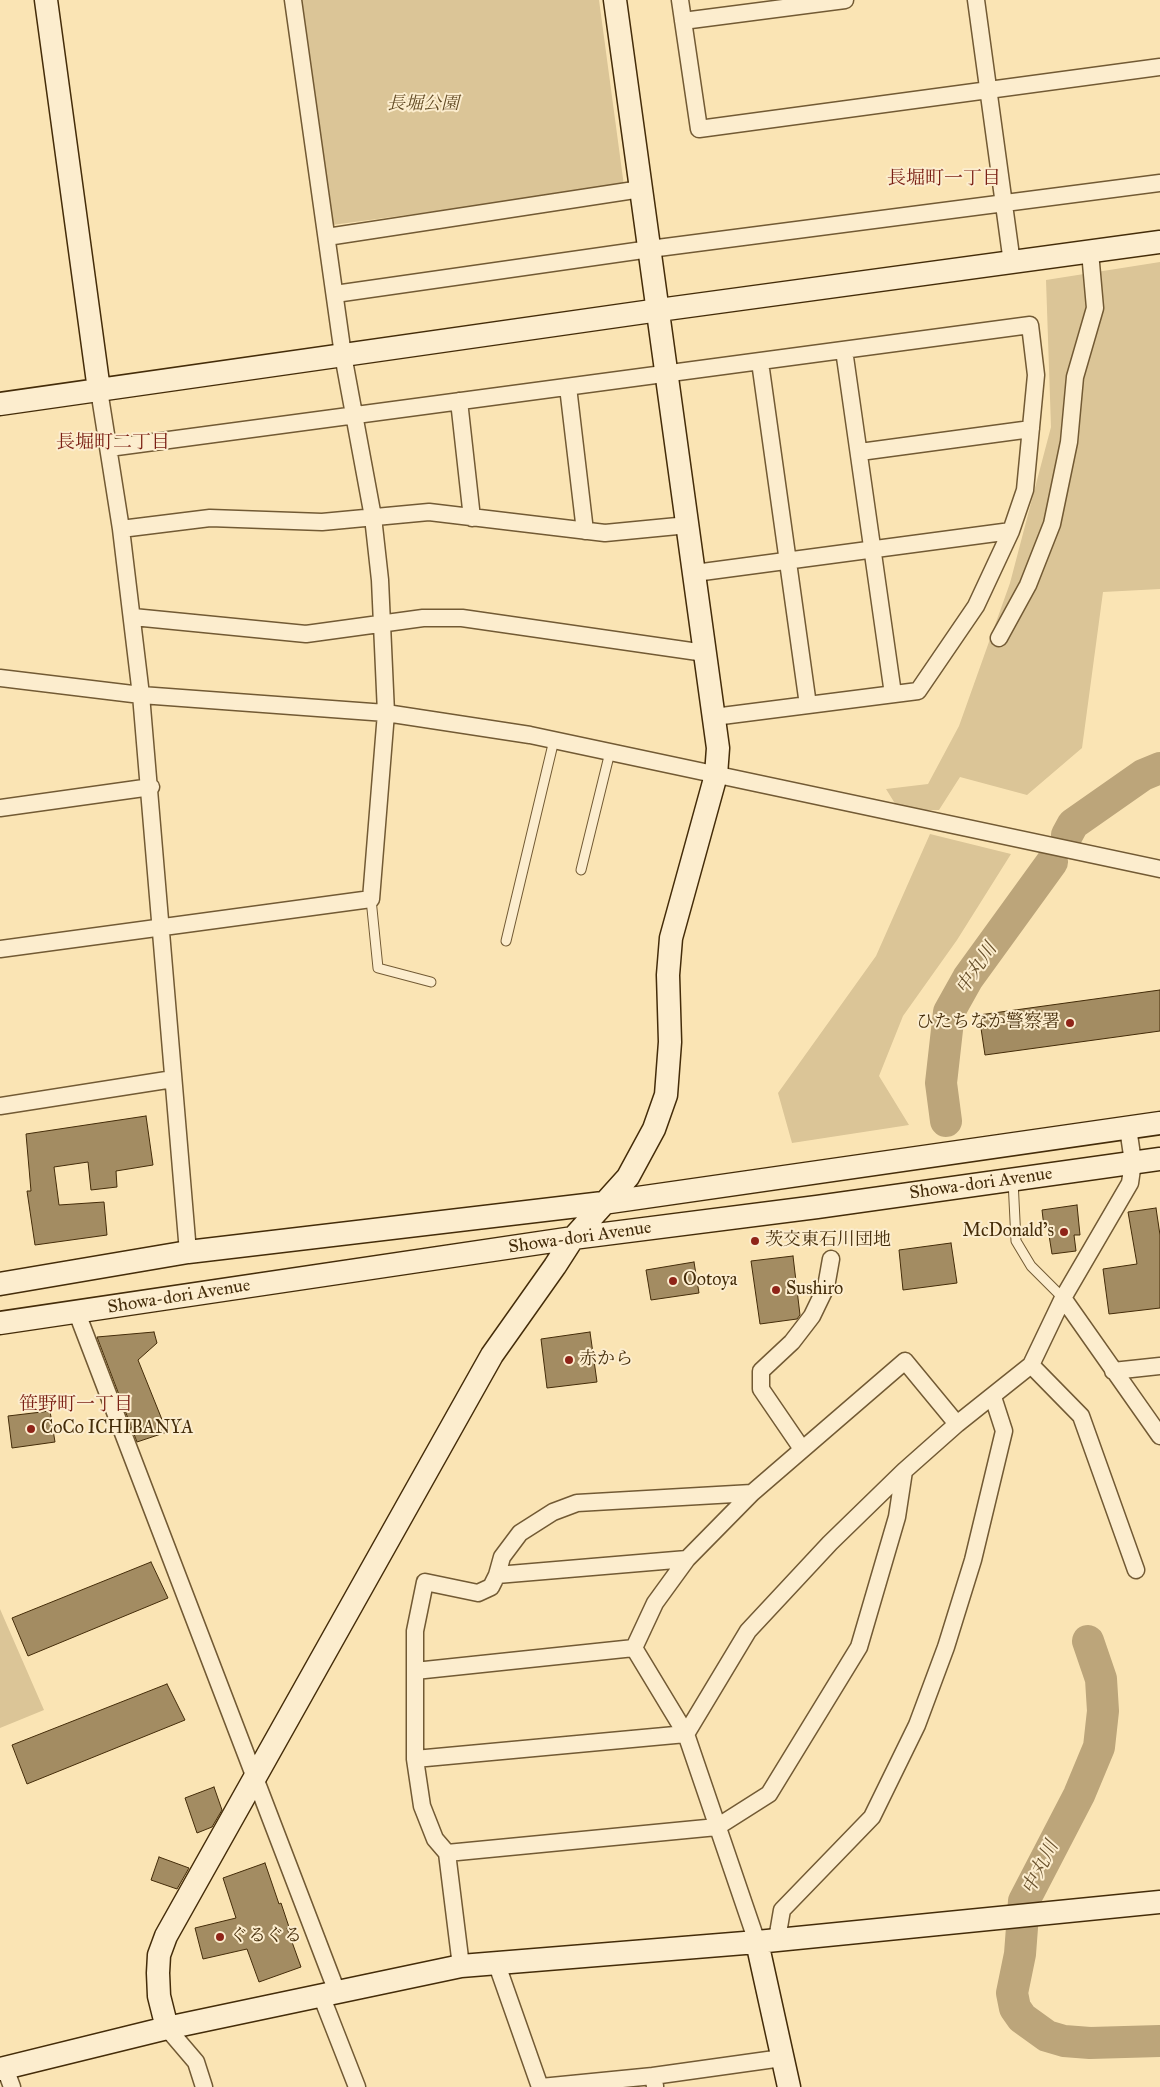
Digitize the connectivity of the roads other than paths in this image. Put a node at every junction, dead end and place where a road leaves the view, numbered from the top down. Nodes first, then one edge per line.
1 (46, 0) edge
2 (293, 0) edge
3 (615, 0) edge
4 (680, 0) edge
5 (844, 0) edge
6 (976, 0) edge
7 (683, 22) junction
8 (1160, 67) edge
9 (988, 91) junction
10 (1160, 183) edge
11 (642, 189) junction
12 (1004, 202) junction
13 (327, 237) junction
14 (1160, 242) edge
15 (650, 249) junction
16 (1090, 252) junction
17 (1012, 263) junction
18 (335, 294) junction
19 (659, 310) junction
20 (844, 350) junction
21 (343, 355) junction
22 (760, 362) junction
23 (668, 374) junction
24 (568, 387) junction
25 (99, 390) junction
26 (459, 400) junction
27 (0, 404) edge
28 (355, 414) junction
29 (1031, 429) junction
30 (110, 448) junction
31 (860, 452) junction
32 (373, 517) junction
33 (472, 518) junction
34 (688, 524) junction
35 (121, 529) junction
36 (584, 531) junction
37 (1012, 531) junction
38 (872, 548) junction
39 (788, 561) junction
40 (695, 573) junction
41 (133, 617) junction
42 (382, 623) junction
43 (999, 638) dead end
44 (705, 652) junction
45 (0, 678) edge
46 (893, 694) junction
47 (141, 695) junction
48 (808, 705) junction
49 (386, 713) junction
50 (714, 716) junction
51 (554, 740) junction
52 (610, 752) junction
53 (716, 775) junction
54 (150, 787) junction
55 (0, 808) edge
56 (1160, 869) edge
57 (580, 870) dead end
58 (371, 899) junction
59 (162, 928) junction
60 (506, 941) dead end
61 (0, 949) edge
62 (431, 982) dead end
63 (173, 1079) junction
64 (0, 1106) edge
65 (1160, 1123) edge
66 (1128, 1128) junction
67 (1160, 1159) edge
68 (1132, 1162) junction
69 (1013, 1180) junction
70 (603, 1202) junction
71 (573, 1238) junction
72 (188, 1252) junction
73 (831, 1259) dead end
74 (0, 1284) edge
75 (1063, 1298) junction
76 (77, 1313) junction
77 (0, 1323) edge
78 (1031, 1365) junction
79 (1160, 1366) edge
80 (1113, 1371) junction
81 (993, 1397) junction
82 (957, 1424) junction
83 (1160, 1436) edge
84 (802, 1449) junction
85 (904, 1471) junction
86 (752, 1493) junction
87 (687, 1560) junction
88 (1136, 1570) dead end
89 (497, 1575) junction
90 (634, 1648) junction
91 (415, 1671) junction
92 (686, 1734) junction
93 (415, 1760) junction
94 (256, 1778) junction
95 (717, 1827) junction
96 (447, 1853) junction
97 (1160, 1902) edge
98 (767, 1941) junction
99 (496, 1962) junction
100 (461, 1966) junction
101 (329, 1993) junction
102 (167, 2028) junction
103 (782, 2058) junction
104 (5, 2074) edge
105 (654, 2082) edge
106 (204, 2087) edge
107 (356, 2087) edge
108 (540, 2087) edge
109 (789, 2087) edge

1 - 25 street
2 - 13 street
3 - 11 street
4 - 7 street
5 - 7 street
6 - 9 street
7 - 9 street
8 - 9 street
9 - 12 street
10 - 12 street
11 - 13 street
11 - 15 street
12 - 15 street
12 - 17 street
13 - 18 street
14 - 16 street
15 - 18 street
15 - 19 street
16 - 17 street
16 - 43 street
17 - 19 street
18 - 21 street
19 - 21 street
19 - 23 street
20 - 22 street
20 - 29 street
20 - 31 street
21 - 25 street
21 - 28 street
22 - 23 street
22 - 39 street
23 - 24 street
23 - 34 street
24 - 26 street
24 - 36 street
25 - 27 street
25 - 30 street
26 - 28 street
26 - 33 street
28 - 30 street
28 - 32 street
29 - 31 street
29 - 37 street
30 - 35 street
31 - 38 street
32 - 33 street
32 - 35 street
32 - 42 street
33 - 36 street
34 - 36 street
34 - 40 street
35 - 41 street
37 - 38 street
37 - 46 street
38 - 39 street
38 - 46 street
39 - 40 street
39 - 48 street
40 - 44 street
41 - 42 street
41 - 47 street
42 - 44 street
42 - 49 street
44 - 50 street
45 - 47 street
46 - 48 street
47 - 49 street
47 - 54 street
48 - 50 street
49 - 51 street
49 - 58 street
50 - 53 street
51 - 52 street
51 - 60 lane
52 - 53 street
52 - 57 lane
53 - 56 street
53 - 70 street
54 - 55 street
54 - 59 street
58 - 59 street
58 - 62 lane
59 - 61 street
59 - 63 street
63 - 64 street
63 - 72 street
65 - 66 street, Showa-dori Avenue
66 - 68 street
66 - 70 street, Showa-dori Avenue
67 - 68 street, Showa-dori Avenue
68 - 69 street, Showa-dori Avenue
68 - 75 street
69 - 71 street, Showa-dori Avenue
69 - 75 lane
70 - 71 street
70 - 72 street, Showa-dori Avenue
71 - 76 street, Showa-dori Avenue
71 - 94 street
72 - 74 street, Showa-dori Avenue
73 - 84 street
75 - 78 street
75 - 80 street
76 - 77 street, Showa-dori Avenue
76 - 94 street
78 - 81 street
78 - 88 street
79 - 80 street
80 - 83 street
81 - 82 street
81 - 98 street
82 - 84 street
82 - 85 street
84 - 86 street
85 - 92 street
85 - 95 street
86 - 87 street
86 - 89 street
87 - 89 street
87 - 90 street
89 - 91 street
90 - 91 street
90 - 92 street
91 - 93 street
92 - 93 street
92 - 95 street
93 - 96 street
94 - 101 street
94 - 102 street
95 - 96 street
95 - 98 street
96 - 100 street
97 - 98 street
98 - 99 street
98 - 103 street
99 - 100 street
99 - 108 street
100 - 101 street
101 - 102 street
101 - 107 street
102 - 104 street
102 - 106 street
103 - 105 street
103 - 109 street
105 - 108 street

